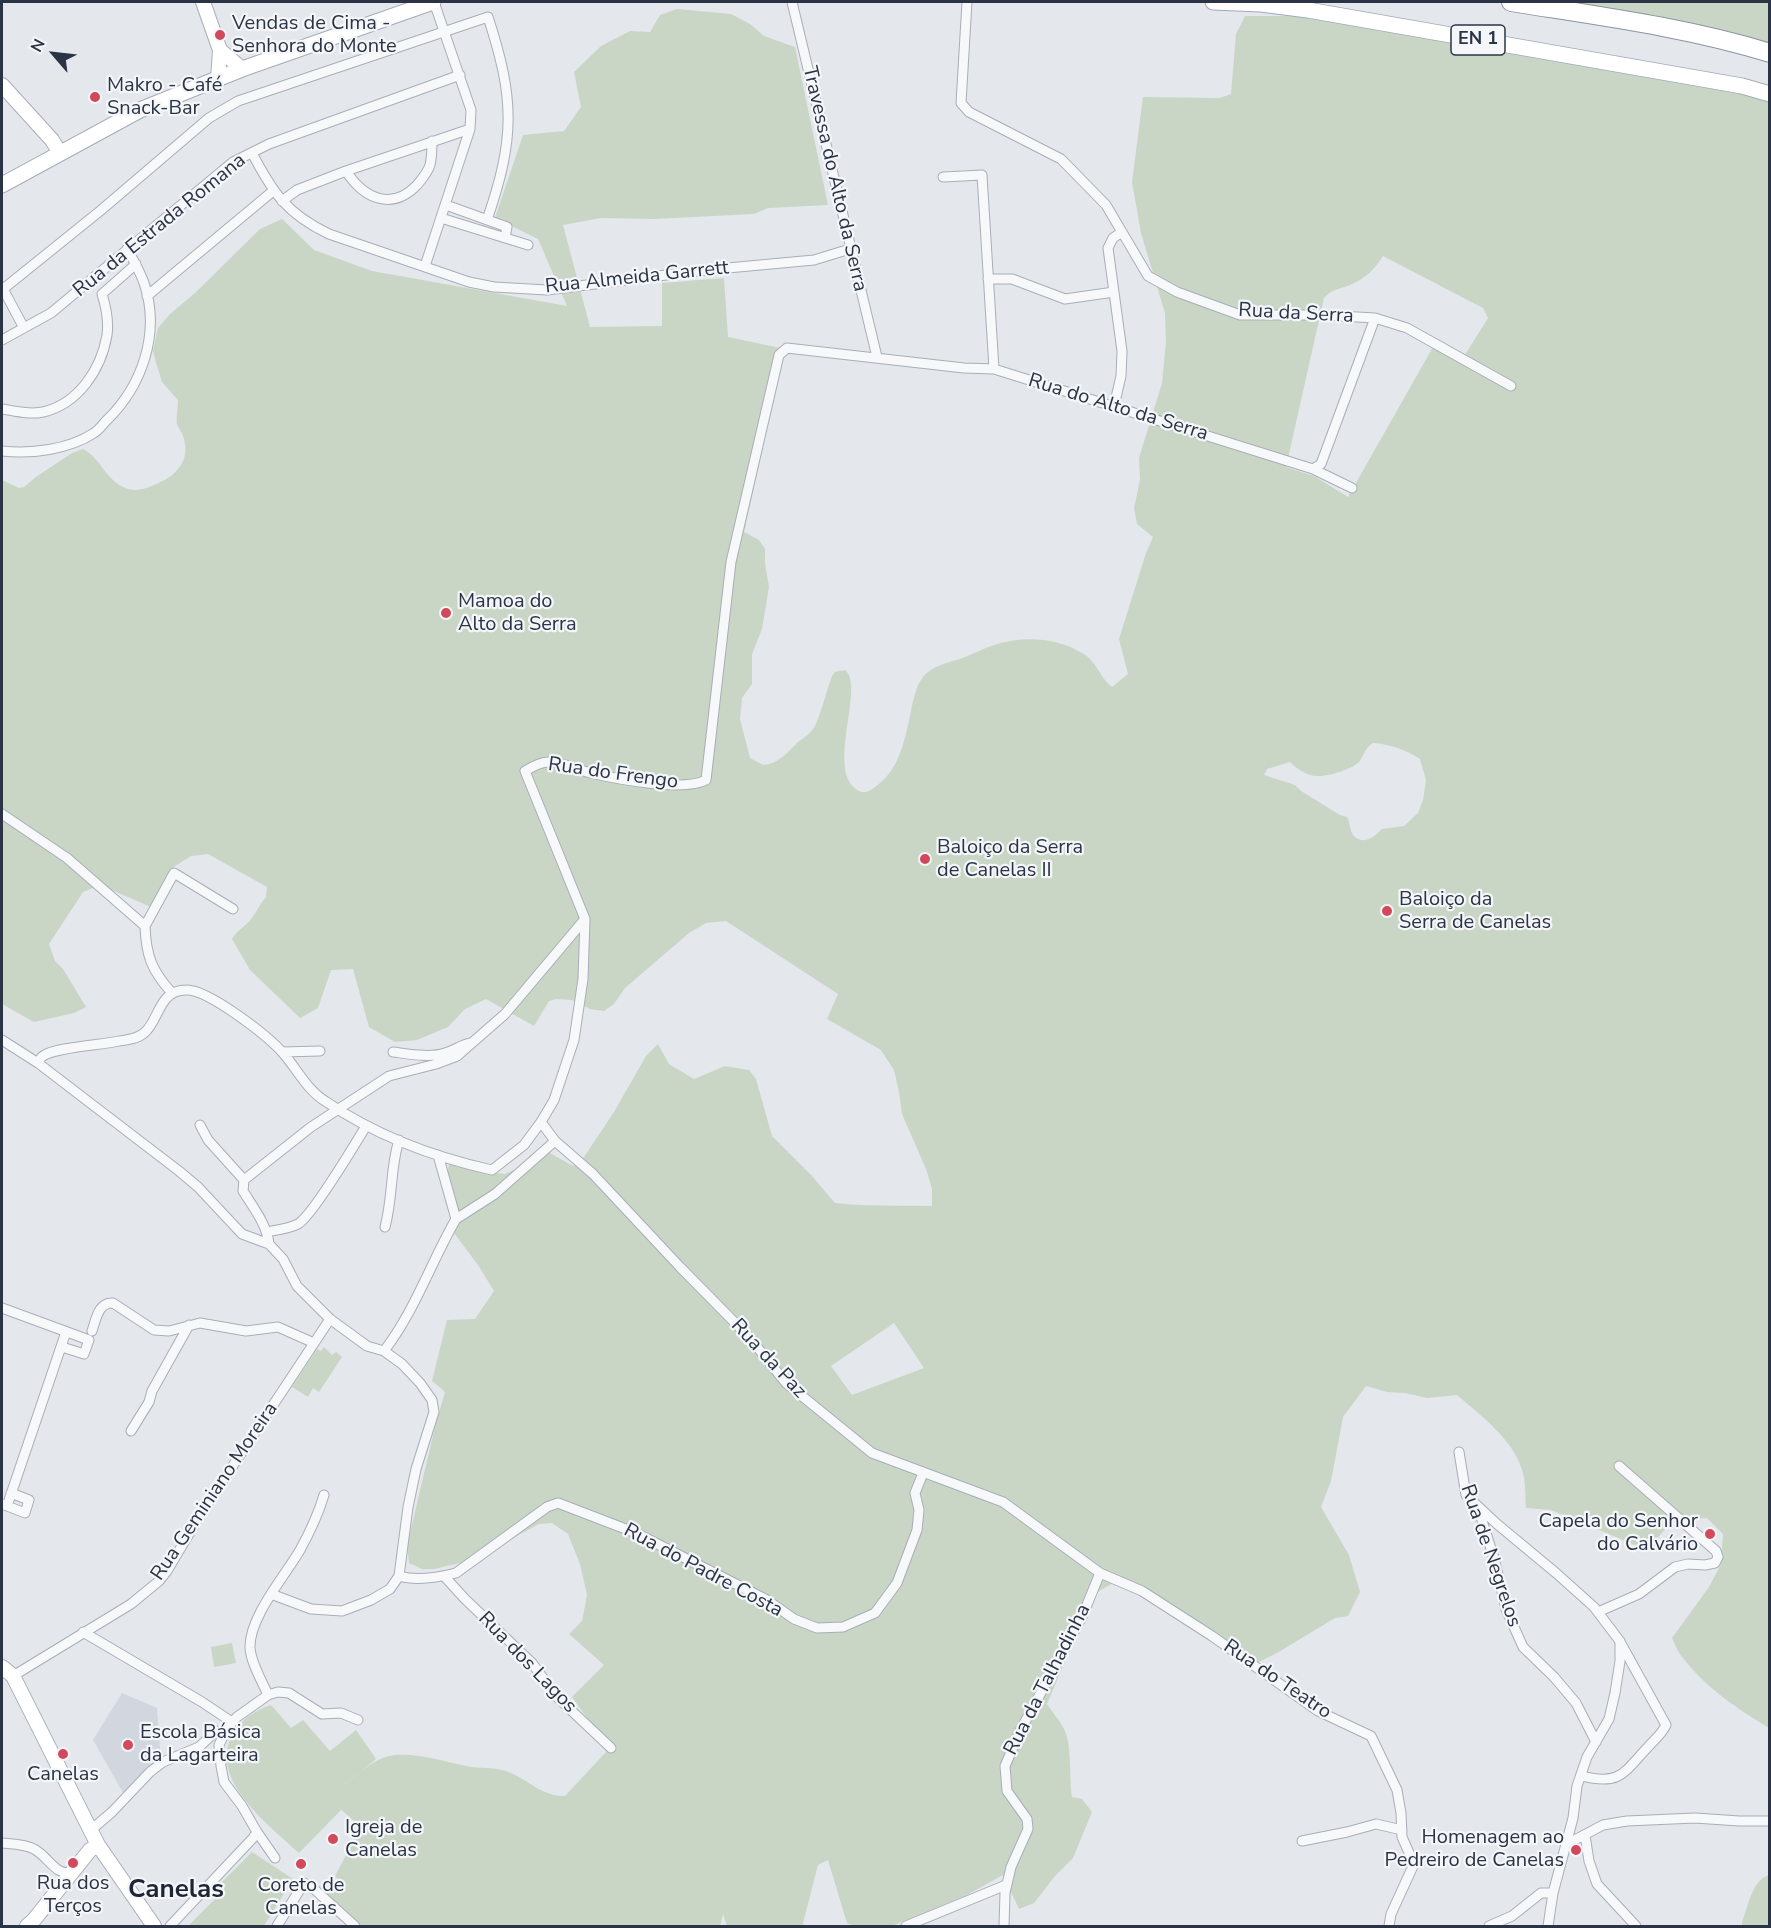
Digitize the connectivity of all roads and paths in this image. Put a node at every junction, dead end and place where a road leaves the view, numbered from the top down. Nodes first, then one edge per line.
1 (203, 2) edge
2 (434, 2) edge
3 (792, 2) edge
4 (967, 2) edge
5 (1213, 2) edge
6 (1511, 2) edge
7 (444, 32) junction
8 (220, 50) junction
9 (1770, 53) edge
10 (242, 69) junction
11 (460, 75) junction
12 (218, 79) junction
13 (2, 85) edge
14 (1742, 86) junction
15 (1770, 89) edge
16 (1770, 94) edge
17 (470, 129) junction
18 (432, 141) junction
19 (60, 153) junction
20 (252, 153) junction
21 (346, 171) junction
22 (943, 177) dead end
23 (2, 185) edge
24 (273, 191) junction
25 (282, 201) junction
26 (446, 205) junction
27 (441, 218) junction
28 (487, 220) junction
29 (1122, 232) junction
30 (505, 238) junction
31 (528, 244) dead end
32 (127, 249) junction
33 (850, 249) junction
34 (136, 264) junction
35 (425, 266) junction
36 (988, 279) junction
37 (2, 289) edge
38 (1114, 292) junction
39 (147, 296) junction
40 (1375, 318) junction
41 (24, 328) junction
42 (2, 340) edge
43 (878, 357) junction
44 (994, 369) junction
45 (1511, 386) dead end
46 (1114, 406) junction
47 (2, 409) edge
48 (2, 451) edge
49 (1313, 469) junction
50 (1352, 488) dead end
51 (2, 814) edge
52 (233, 909) dead end
53 (585, 919) junction
54 (144, 926) junction
55 (172, 993) junction
56 (2, 1040) edge
57 (472, 1043) junction
58 (320, 1051) dead end
59 (282, 1052) junction
60 (393, 1052) dead end
61 (38, 1063) junction
62 (339, 1110) junction
63 (541, 1122) junction
64 (200, 1125) dead end
65 (366, 1126) junction
66 (399, 1140) junction
67 (555, 1141) junction
68 (438, 1155) junction
69 (244, 1180) junction
70 (456, 1219) junction
71 (385, 1227) dead end
72 (266, 1232) junction
73 (269, 1244) junction
74 (2, 1308) edge
75 (330, 1319) junction
76 (189, 1325) junction
77 (66, 1332) junction
78 (90, 1336) junction
79 (314, 1343) junction
80 (62, 1347) junction
81 (384, 1351) junction
82 (131, 1431) dead end
83 (1459, 1452) dead end
84 (1619, 1466) dead end
85 (923, 1473) junction
86 (11, 1493) junction
87 (324, 1495) dead end
88 (4, 1505) edge
89 (1477, 1506) junction
90 (1100, 1573) junction
91 (399, 1576) junction
92 (444, 1576) junction
93 (271, 1594) junction
94 (1598, 1612) junction
95 (83, 1632) junction
96 (1619, 1640) junction
97 (2, 1667) edge
98 (13, 1676) junction
99 (268, 1695) junction
100 (358, 1720) dead end
101 (232, 1722) junction
102 (224, 1736) junction
103 (1596, 1742) junction
104 (611, 1748) dead end
105 (1582, 1776) junction
106 (1770, 1821) edge
107 (91, 1830) junction
108 (1402, 1830) junction
109 (257, 1832) junction
110 (1585, 1835) junction
111 (1302, 1841) dead end
112 (2, 1843) edge
113 (1567, 1844) junction
114 (98, 1845) junction
115 (275, 1858) dead end
116 (72, 1872) junction
117 (1006, 1885) junction
118 (1553, 1893) junction
119 (27, 1926) edge
120 (154, 1926) edge
121 (170, 1926) edge
122 (277, 1926) edge
123 (355, 1926) edge
124 (906, 1926) edge
125 (1004, 1926) edge
126 (1389, 1926) edge
127 (1490, 1926) edge
128 (1548, 1926) edge
129 (1636, 1926) edge

1 - 8 street
2 - 7 street
2 - 10 main road
3 - 33 street, Travessa do Alto da Serra
4 - 29 street, Rua da Serra
5 - 14 main road, EN 1
6 - 9 highway
7 - 11 street
7 - 28 street
7 - 37 street
8 - 10 street
8 - 12 street
10 - 12 main road
11 - 17 street
11 - 20 street, Rua da Estrada Romana
12 - 19 main road
13 - 19 street
14 - 15 main road, EN 1
14 - 16 main road, EN 1
17 - 18 street
17 - 26 street
18 - 21 street
18 - 21 street
19 - 23 main road
20 - 24 street, Rua Almeida Garrett
20 - 32 street, Rua da Estrada Romana
21 - 25 street
22 - 36 street
24 - 25 street, Rua Almeida Garrett
24 - 39 street
25 - 35 street, Rua Almeida Garrett
26 - 27 street
26 - 28 street
27 - 30 street
27 - 35 street
28 - 30 street
29 - 38 street
29 - 40 street, Rua da Serra
30 - 31 street
32 - 34 street
32 - 41 street, Rua da Estrada Romana
33 - 35 street, Rua Almeida Garrett
33 - 43 street, Travessa do Alto da Serra
34 - 39 street
34 - 47 street
36 - 38 street
36 - 44 street
37 - 41 street
38 - 46 street
39 - 48 street
40 - 45 street, Rua da Serra
40 - 49 street
41 - 42 street, Rua da Estrada Romana
43 - 44 street, Rua do Alto da Serra
43 - 53 street, Rua do Frengo
44 - 46 street, Rua do Alto da Serra
46 - 49 street, Rua do Alto da Serra
49 - 50 street, Rua do Alto da Serra
51 - 54 street
52 - 54 street
53 - 57 street
53 - 63 street, Rua do Frengo
54 - 55 street
55 - 59 street, Rua do Frengo
55 - 61 street
56 - 61 street
57 - 60 street
57 - 62 street
58 - 59 street
59 - 62 street, Rua do Frengo
61 - 73 street
62 - 65 street, Rua do Frengo
62 - 69 street
63 - 67 street, Rua da Paz
63 - 68 street, Rua do Frengo
64 - 69 street
65 - 66 street, Rua do Frengo
65 - 72 street
66 - 68 street, Rua do Frengo
66 - 71 street
67 - 70 street
67 - 85 street, Rua da Paz
68 - 70 street
69 - 72 street
70 - 81 street
72 - 73 street
73 - 75 street
74 - 77 street
75 - 79 street, Rua Geminiano Moreira
75 - 81 street
76 - 78 street
76 - 79 street
76 - 82 street
77 - 78 street
77 - 80 street
78 - 80 street
79 - 95 street, Rua Geminiano Moreira
80 - 86 street
81 - 91 street
83 - 89 street, Rua de Negrelos
84 - 94 street
85 - 90 street, Rua da Paz
85 - 92 street, Rua do Padre Costa
86 - 88 street
86 - 88 street
87 - 93 street
89 - 94 street
89 - 103 street, Rua de Negrelos
90 - 108 street, Rua do Teatro
90 - 117 street, Rua da Talhadinha
91 - 92 street, Rua do Padre Costa
91 - 93 street
92 - 104 street, Rua dos Lagos
93 - 99 street
94 - 96 street
95 - 98 street, Rua Geminiano Moreira
95 - 101 street
96 - 103 street
96 - 105 street
97 - 98 street
98 - 107 street
99 - 100 street
99 - 101 street
101 - 102 street
102 - 107 street
102 - 109 street
103 - 105 street
105 - 113 street
106 - 110 street
107 - 114 street
108 - 111 street
108 - 126 street, Rua do Teatro
109 - 115 street
109 - 121 street
110 - 113 street
110 - 129 street
112 - 116 street
113 - 118 street
114 - 116 street
114 - 120 street
116 - 119 street
117 - 124 street
117 - 125 street
118 - 127 street
118 - 128 street
122 - 123 street

